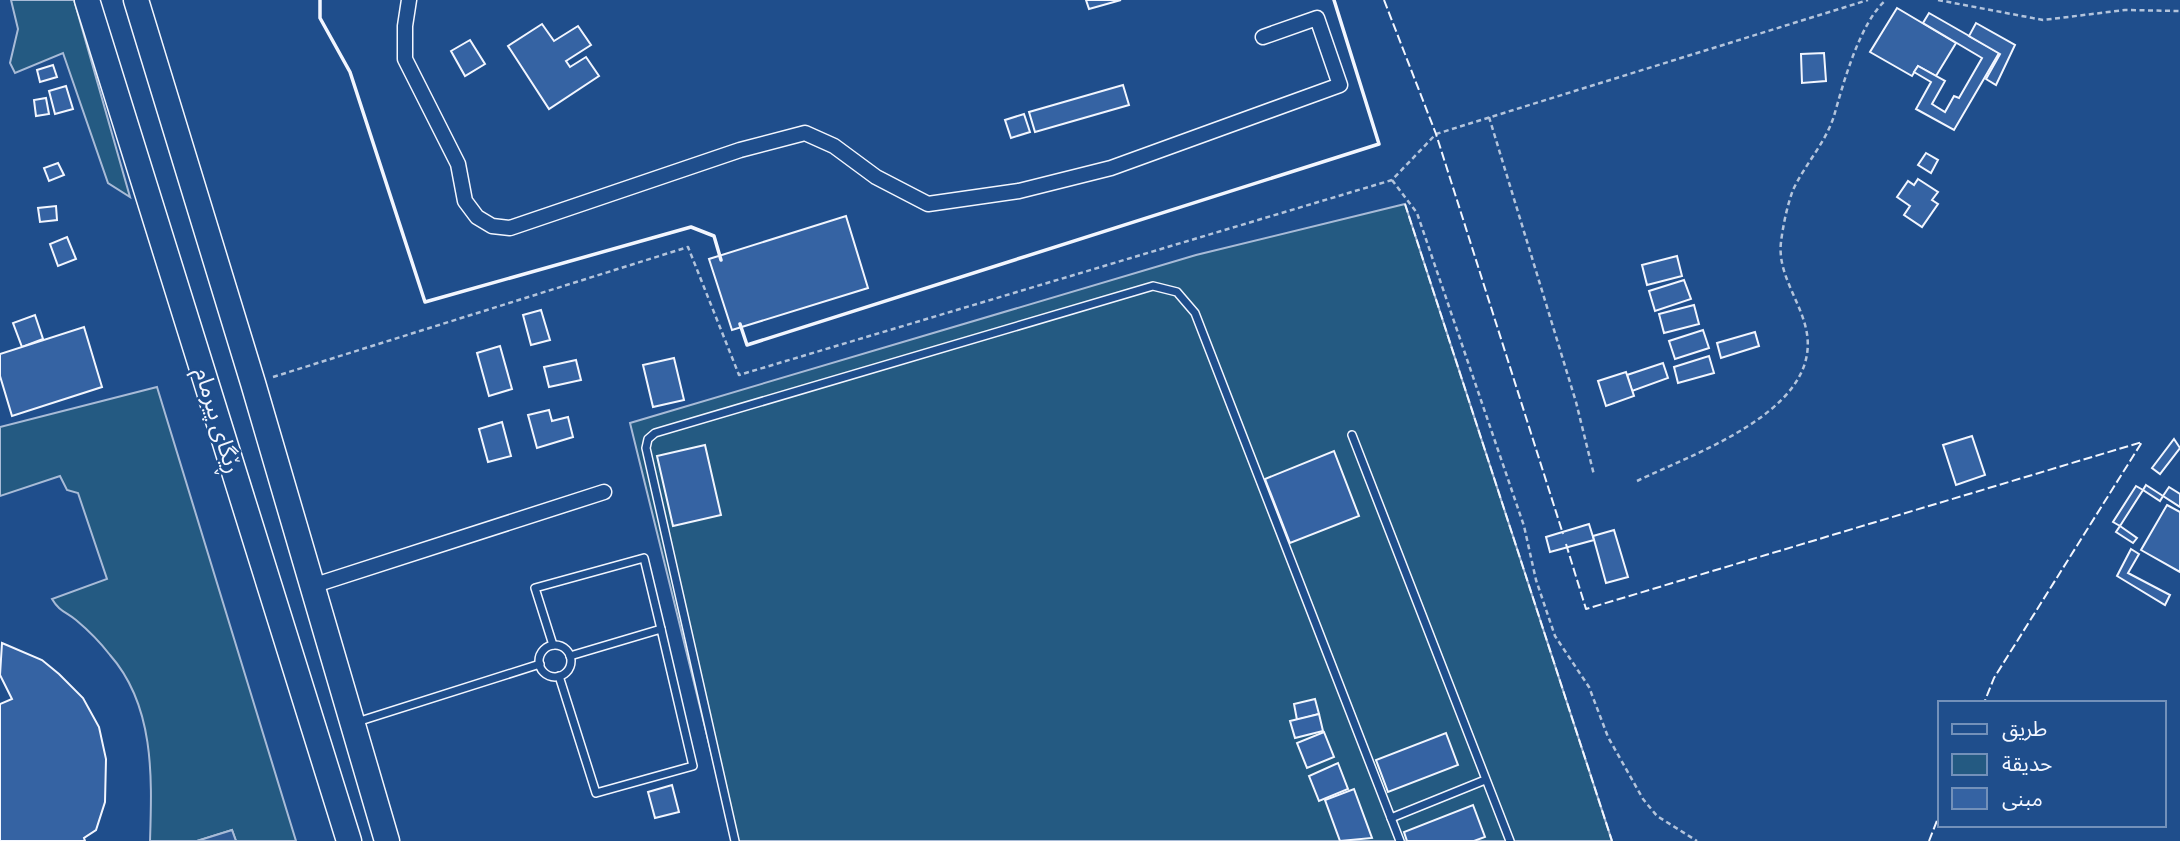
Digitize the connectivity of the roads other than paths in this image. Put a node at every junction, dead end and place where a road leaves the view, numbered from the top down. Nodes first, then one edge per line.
1 (87, 0) edge
2 (135, 0) edge
3 (409, 0) edge
4 (1263, 37) dead end
5 (1352, 435) dead end
6 (604, 492) dead end
7 (312, 586) junction
8 (661, 629) junction
9 (553, 645) junction
10 (570, 656) junction
11 (540, 664) junction
12 (559, 676) junction
13 (353, 723) junction
14 (1485, 780) junction
15 (1391, 818) junction
16 (349, 841) edge
17 (387, 841) edge
18 (735, 841) edge
19 (1400, 841) edge
20 (1510, 841) edge

1 - 16 highway, ڕێگای پیرمام
2 - 7 highway, ڕێگای پیرمام
3 - 4 street
5 - 14 lane
6 - 7 street
7 - 13 highway, ڕێگای پیرمام
8 - 9 lane
8 - 10 lane
8 - 12 lane
9 - 10 lane
9 - 11 lane
10 - 12 lane
11 - 12 lane
11 - 13 lane
13 - 17 highway, ڕێگای پیرمام
14 - 15 lane
14 - 20 lane
15 - 18 lane
15 - 19 lane

